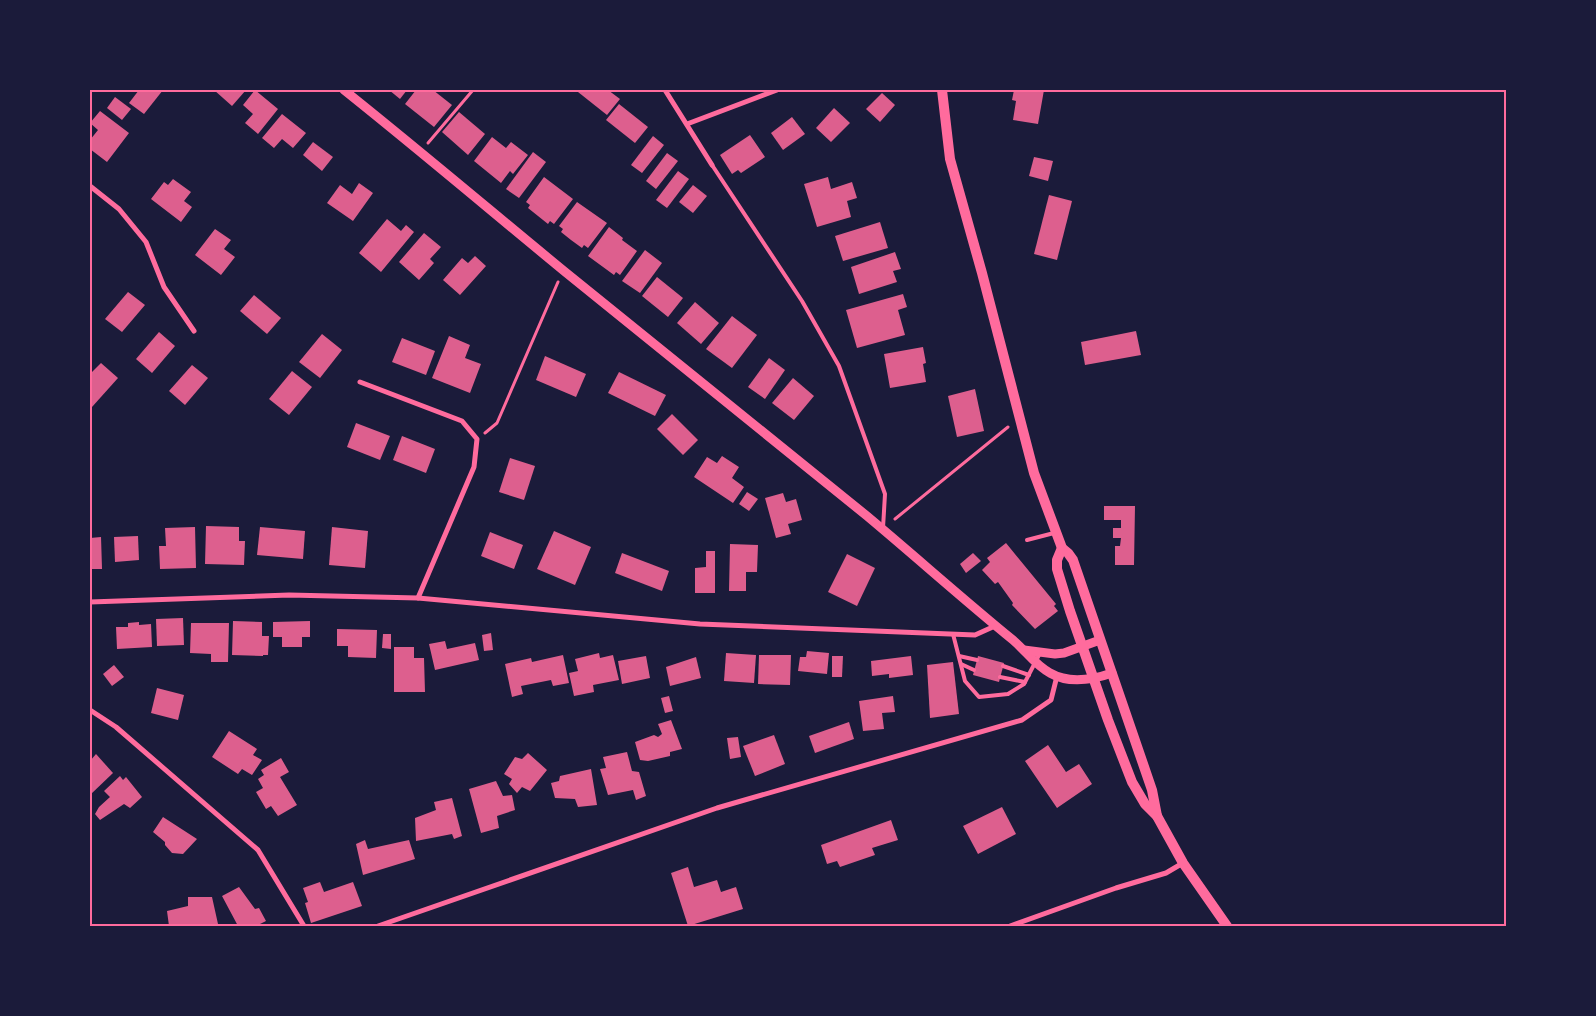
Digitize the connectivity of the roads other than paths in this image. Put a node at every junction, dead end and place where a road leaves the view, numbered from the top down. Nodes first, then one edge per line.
1 (344, 90) edge
2 (665, 90) edge
3 (777, 90) edge
4 (942, 90) edge
5 (687, 124) junction
6 (712, 165) joint
7 (90, 186) edge
8 (194, 331) dead end
9 (360, 382) dead end
10 (882, 529) junction
11 (1056, 532) junction
12 (1027, 540) dead end
13 (1062, 548) junction
14 (418, 598) junction
15 (90, 602) edge
16 (994, 626) junction
17 (953, 634) junction
18 (1100, 640) junction
19 (1083, 647) junction
20 (1024, 650) junction
21 (1040, 653) junction
22 (959, 656) junction
23 (977, 660) dead end
24 (1035, 663) junction
25 (961, 664) junction
26 (1003, 666) dead end
27 (974, 670) dead end
28 (1112, 673) junction
29 (1029, 674) junction
30 (1058, 676) junction
31 (1000, 677) dead end
32 (1095, 679) junction
33 (1025, 682) junction
34 (90, 710) edge
35 (1157, 816) junction
36 (1183, 863) junction
37 (304, 926) edge
38 (378, 926) edge
39 (1010, 926) edge
40 (1227, 926) edge

1 - 10 street
2 - 5 street
3 - 5 street
4 - 11 main road
5 - 6 street
6 - 10 lane
7 - 8 street
9 - 14 street
10 - 16 street
11 - 12 lane
11 - 13 main road
13 - 18 main road
13 - 19 main road
14 - 15 street
14 - 17 street
16 - 17 street
16 - 20 street
17 - 22 lane
18 - 19 street
18 - 28 main road
19 - 21 street
19 - 32 main road
20 - 21 street
20 - 24 street
21 - 24 lane
22 - 23 lane
22 - 25 lane
24 - 29 lane
24 - 30 street
25 - 27 lane
25 - 33 lane
26 - 29 lane
28 - 32 street
28 - 35 main road
29 - 33 lane
30 - 32 street
30 - 38 street
31 - 33 lane
32 - 35 main road
34 - 37 street
35 - 36 main road
36 - 39 street
36 - 40 main road

